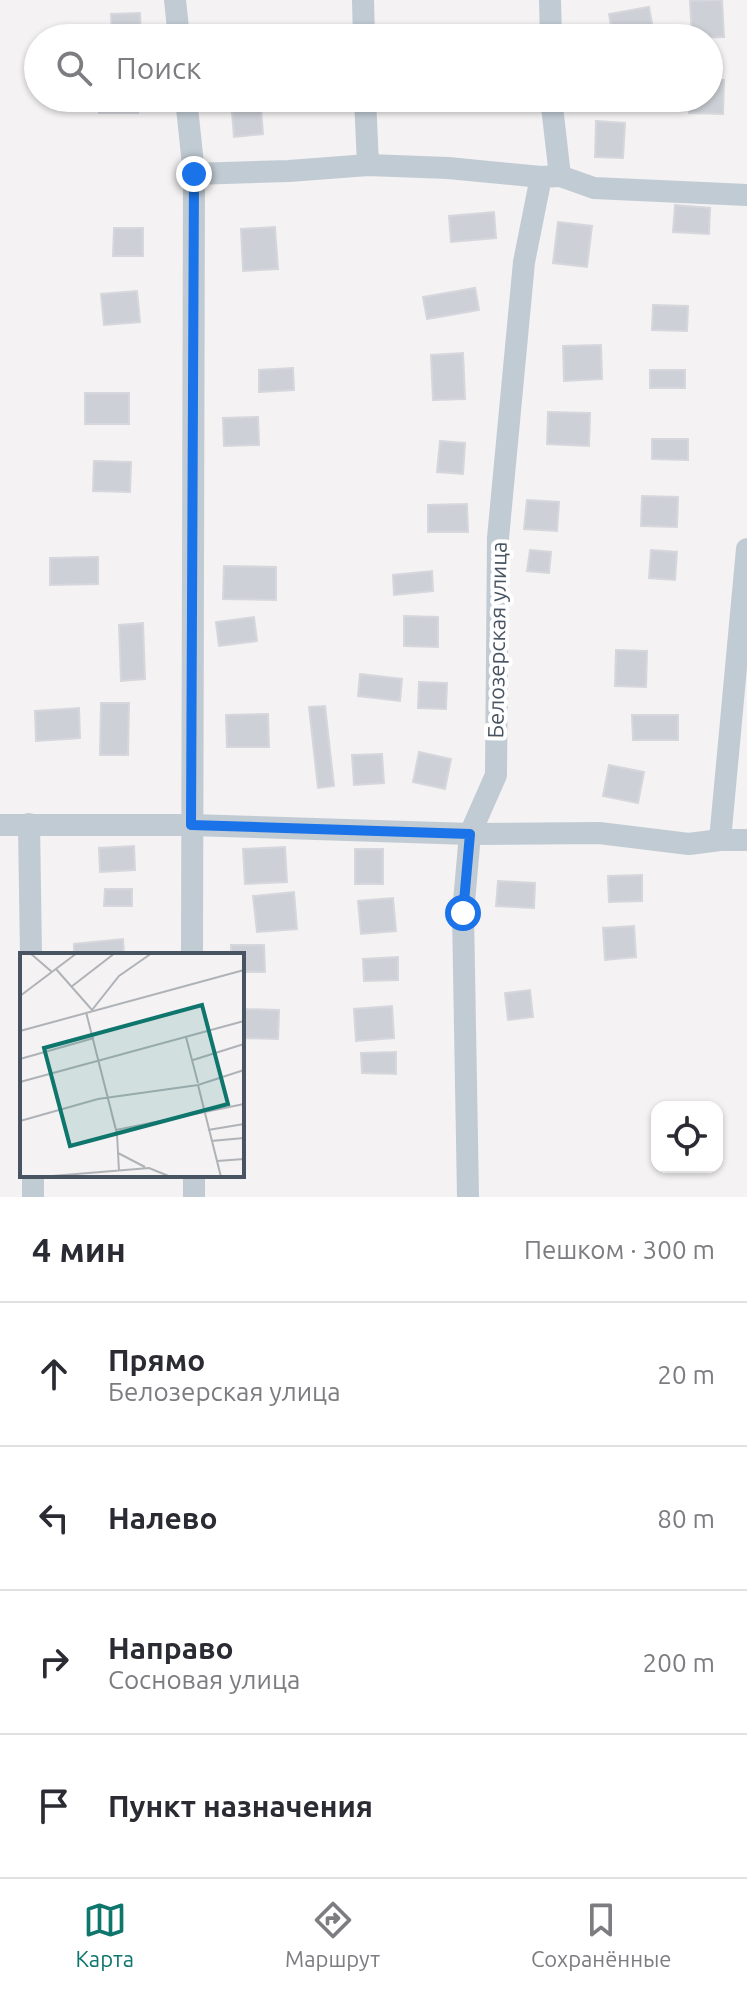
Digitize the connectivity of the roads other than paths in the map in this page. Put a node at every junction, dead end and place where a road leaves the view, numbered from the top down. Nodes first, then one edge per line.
1 (175, 0) edge
2 (363, 0) edge
3 (550, 0) edge
4 (178, 24) edge
5 (364, 24) edge
6 (551, 24) edge
7 (187, 112) edge
8 (366, 112) edge
9 (551, 112) edge
10 (368, 165) junction
11 (194, 174) junction
12 (550, 176) junction
13 (747, 195) edge
14 (747, 549) edge
15 (29, 824) junction
16 (0, 825) edge
17 (191, 825) junction
18 (470, 834) junction
19 (720, 840) junction
20 (747, 840) edge
21 (31, 953) edge
22 (192, 953) edge
23 (468, 1197) edge

1 - 4 street
2 - 5 street
3 - 6 street
7 - 11 street
8 - 10 street
9 - 12 street, Белозерская улица
10 - 11 street
10 - 12 street
11 - 17 street
12 - 13 street
12 - 18 street, Белозерская улица
14 - 19 street
15 - 16 street
15 - 17 street
15 - 21 street
17 - 18 street
17 - 22 street
18 - 19 street
18 - 23 street, Белозерская улица
19 - 20 street

